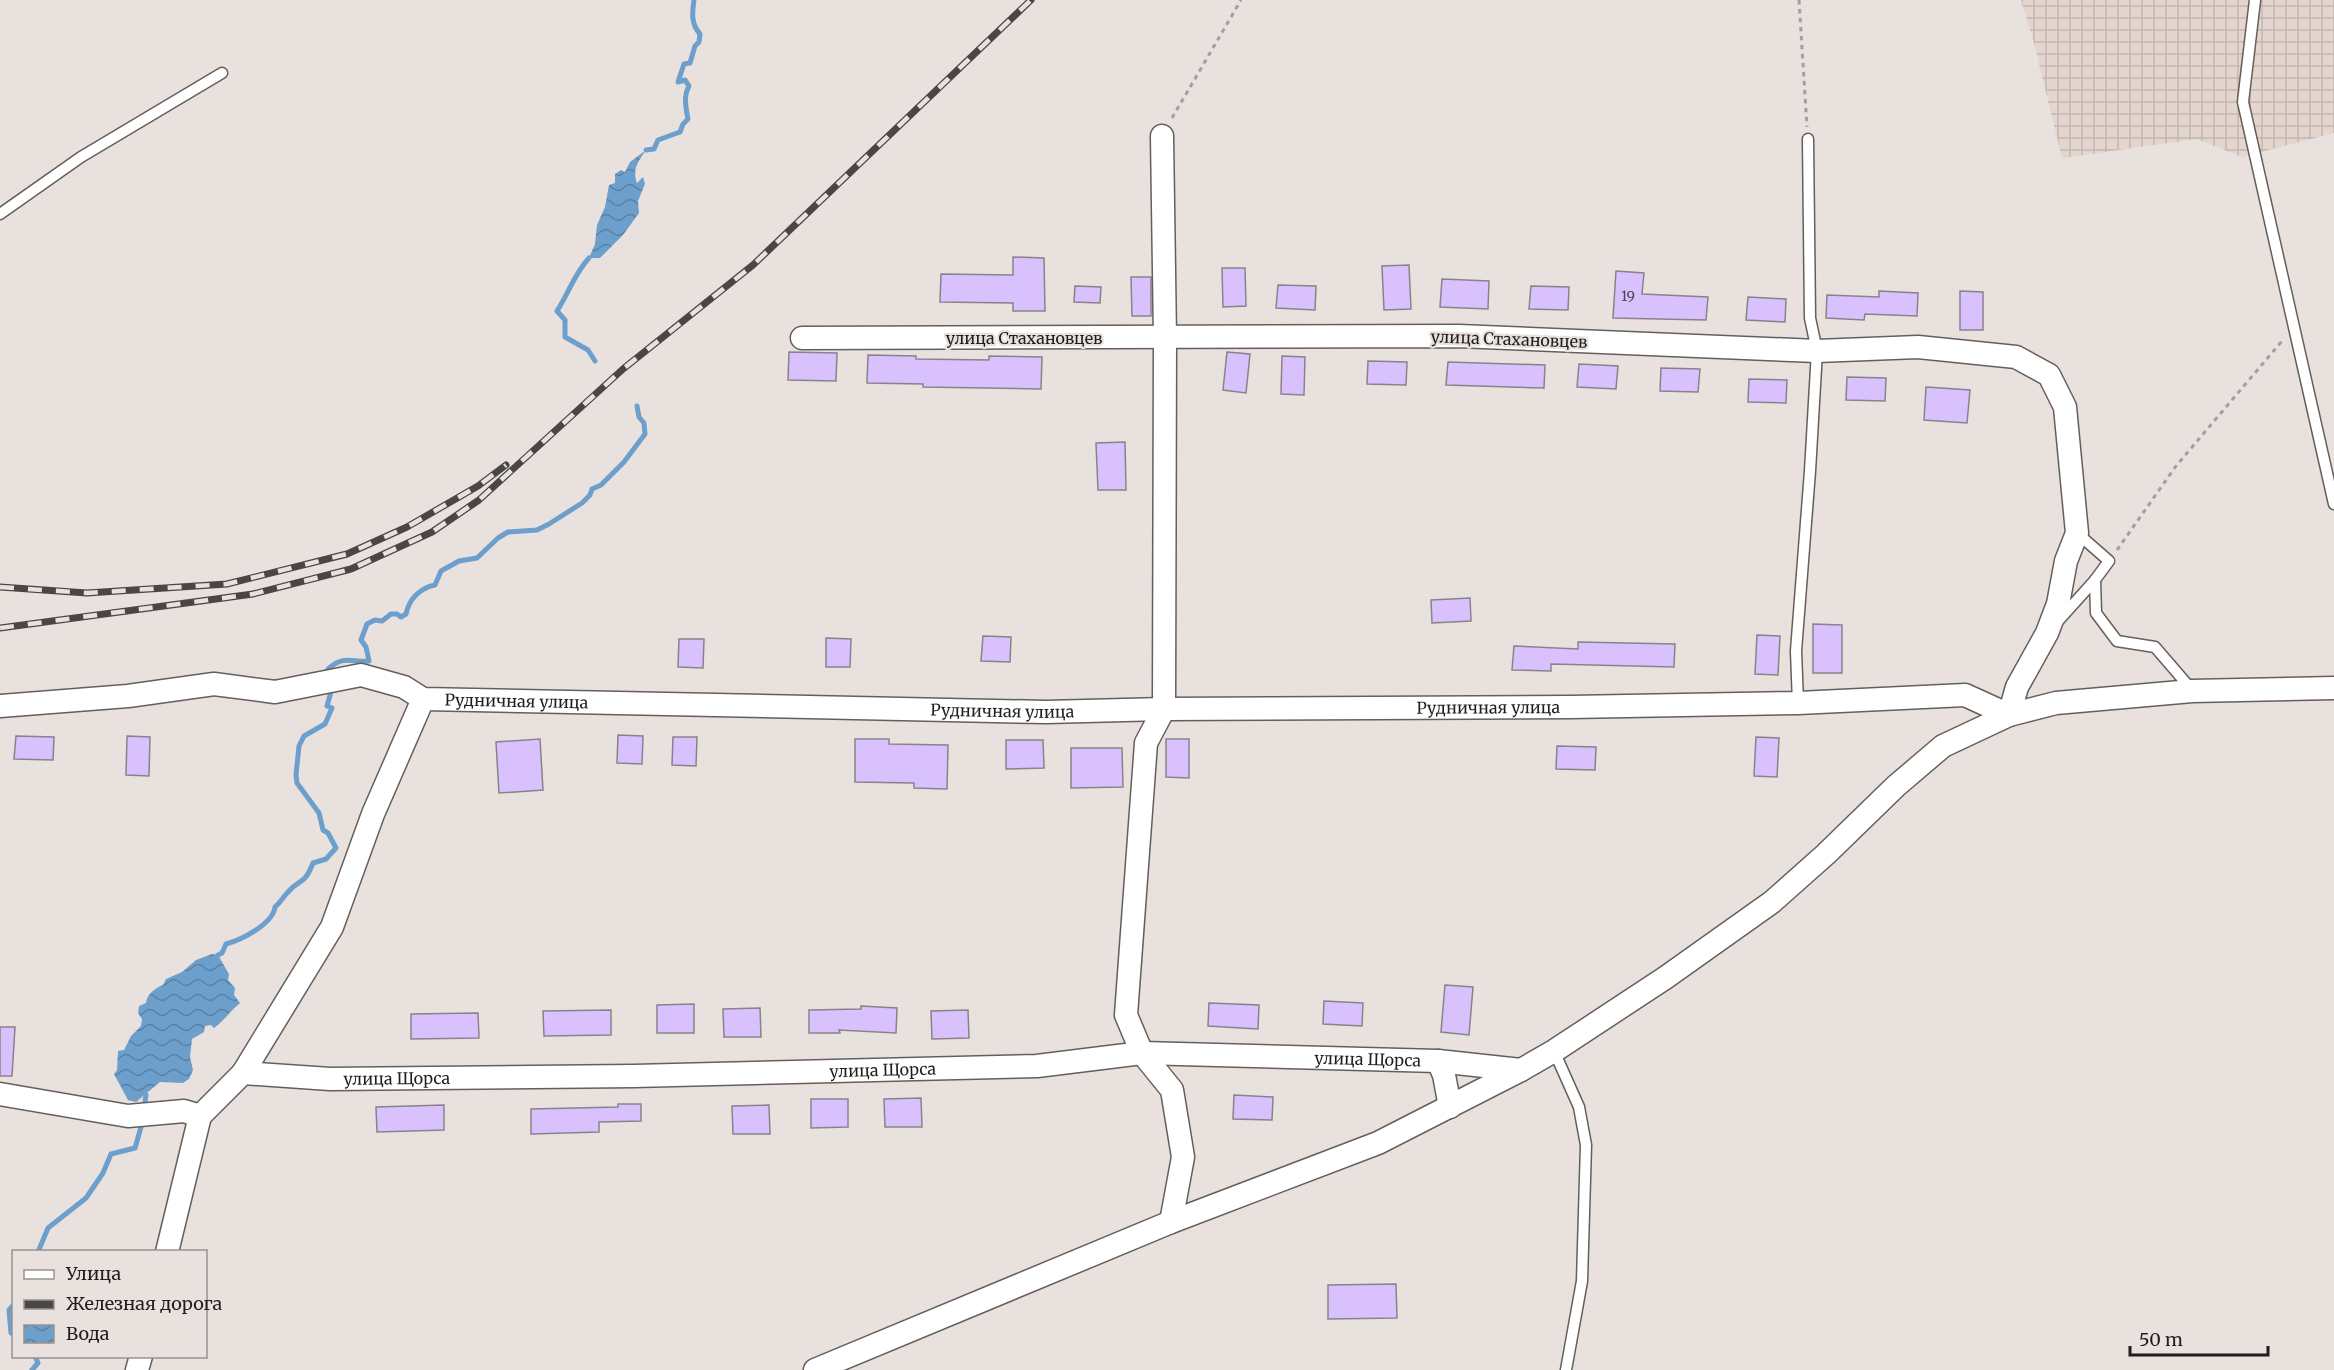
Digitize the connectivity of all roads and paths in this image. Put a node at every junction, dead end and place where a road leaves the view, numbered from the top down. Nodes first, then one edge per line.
1 (1241, 0) edge
2 (1799, 0) edge
3 (2255, 0) edge
4 (222, 73) dead end
5 (1162, 136) joint
6 (1808, 139) joint
7 (0, 214) edge
8 (2293, 328) junction
9 (802, 338) dead end
10 (1165, 338) junction
11 (1817, 351) junction
12 (2334, 504) edge
13 (2077, 533) junction
14 (2109, 561) junction
15 (2095, 580) junction
16 (2047, 633) junction
17 (2334, 688) edge
18 (2192, 691) junction
19 (423, 699) junction
20 (1798, 703) junction
21 (0, 706) edge
22 (1164, 709) junction
23 (2008, 715) junction
24 (1554, 1052) junction
25 (1142, 1053) junction
26 (1438, 1061) junction
27 (1521, 1070) junction
28 (243, 1073) junction
29 (0, 1094) edge
30 (1450, 1107) junction
31 (200, 1116) junction
32 (1172, 1222) junction
33 (167, 1250) edge
34 (815, 1370) edge
35 (1566, 1370) edge

1 - 5 path
2 - 6 path
3 - 8 lane
4 - 7 lane
5 - 10 street
6 - 11 lane
8 - 12 lane
8 - 14 path
9 - 10 street, улица Стахановцев
10 - 11 street, улица Стахановцев
10 - 22 street
11 - 13 street, улица Стахановцев
11 - 20 lane
13 - 14 lane
13 - 16 street
14 - 15 lane
15 - 16 lane
15 - 18 lane
16 - 23 street
17 - 18 street
18 - 23 street
19 - 21 street, Рудничная улица
19 - 22 street, Рудничная улица
19 - 28 street
20 - 22 street, Рудничная улица
20 - 23 street, Рудничная улица
22 - 25 street
23 - 24 street
24 - 27 street
24 - 35 lane
25 - 26 street, улица Щорса
25 - 28 street, улица Щорса
25 - 32 street
26 - 27 street, улица Щорса
26 - 30 street
27 - 30 street
28 - 31 street
29 - 31 street
30 - 32 street
31 - 33 street
32 - 34 street

